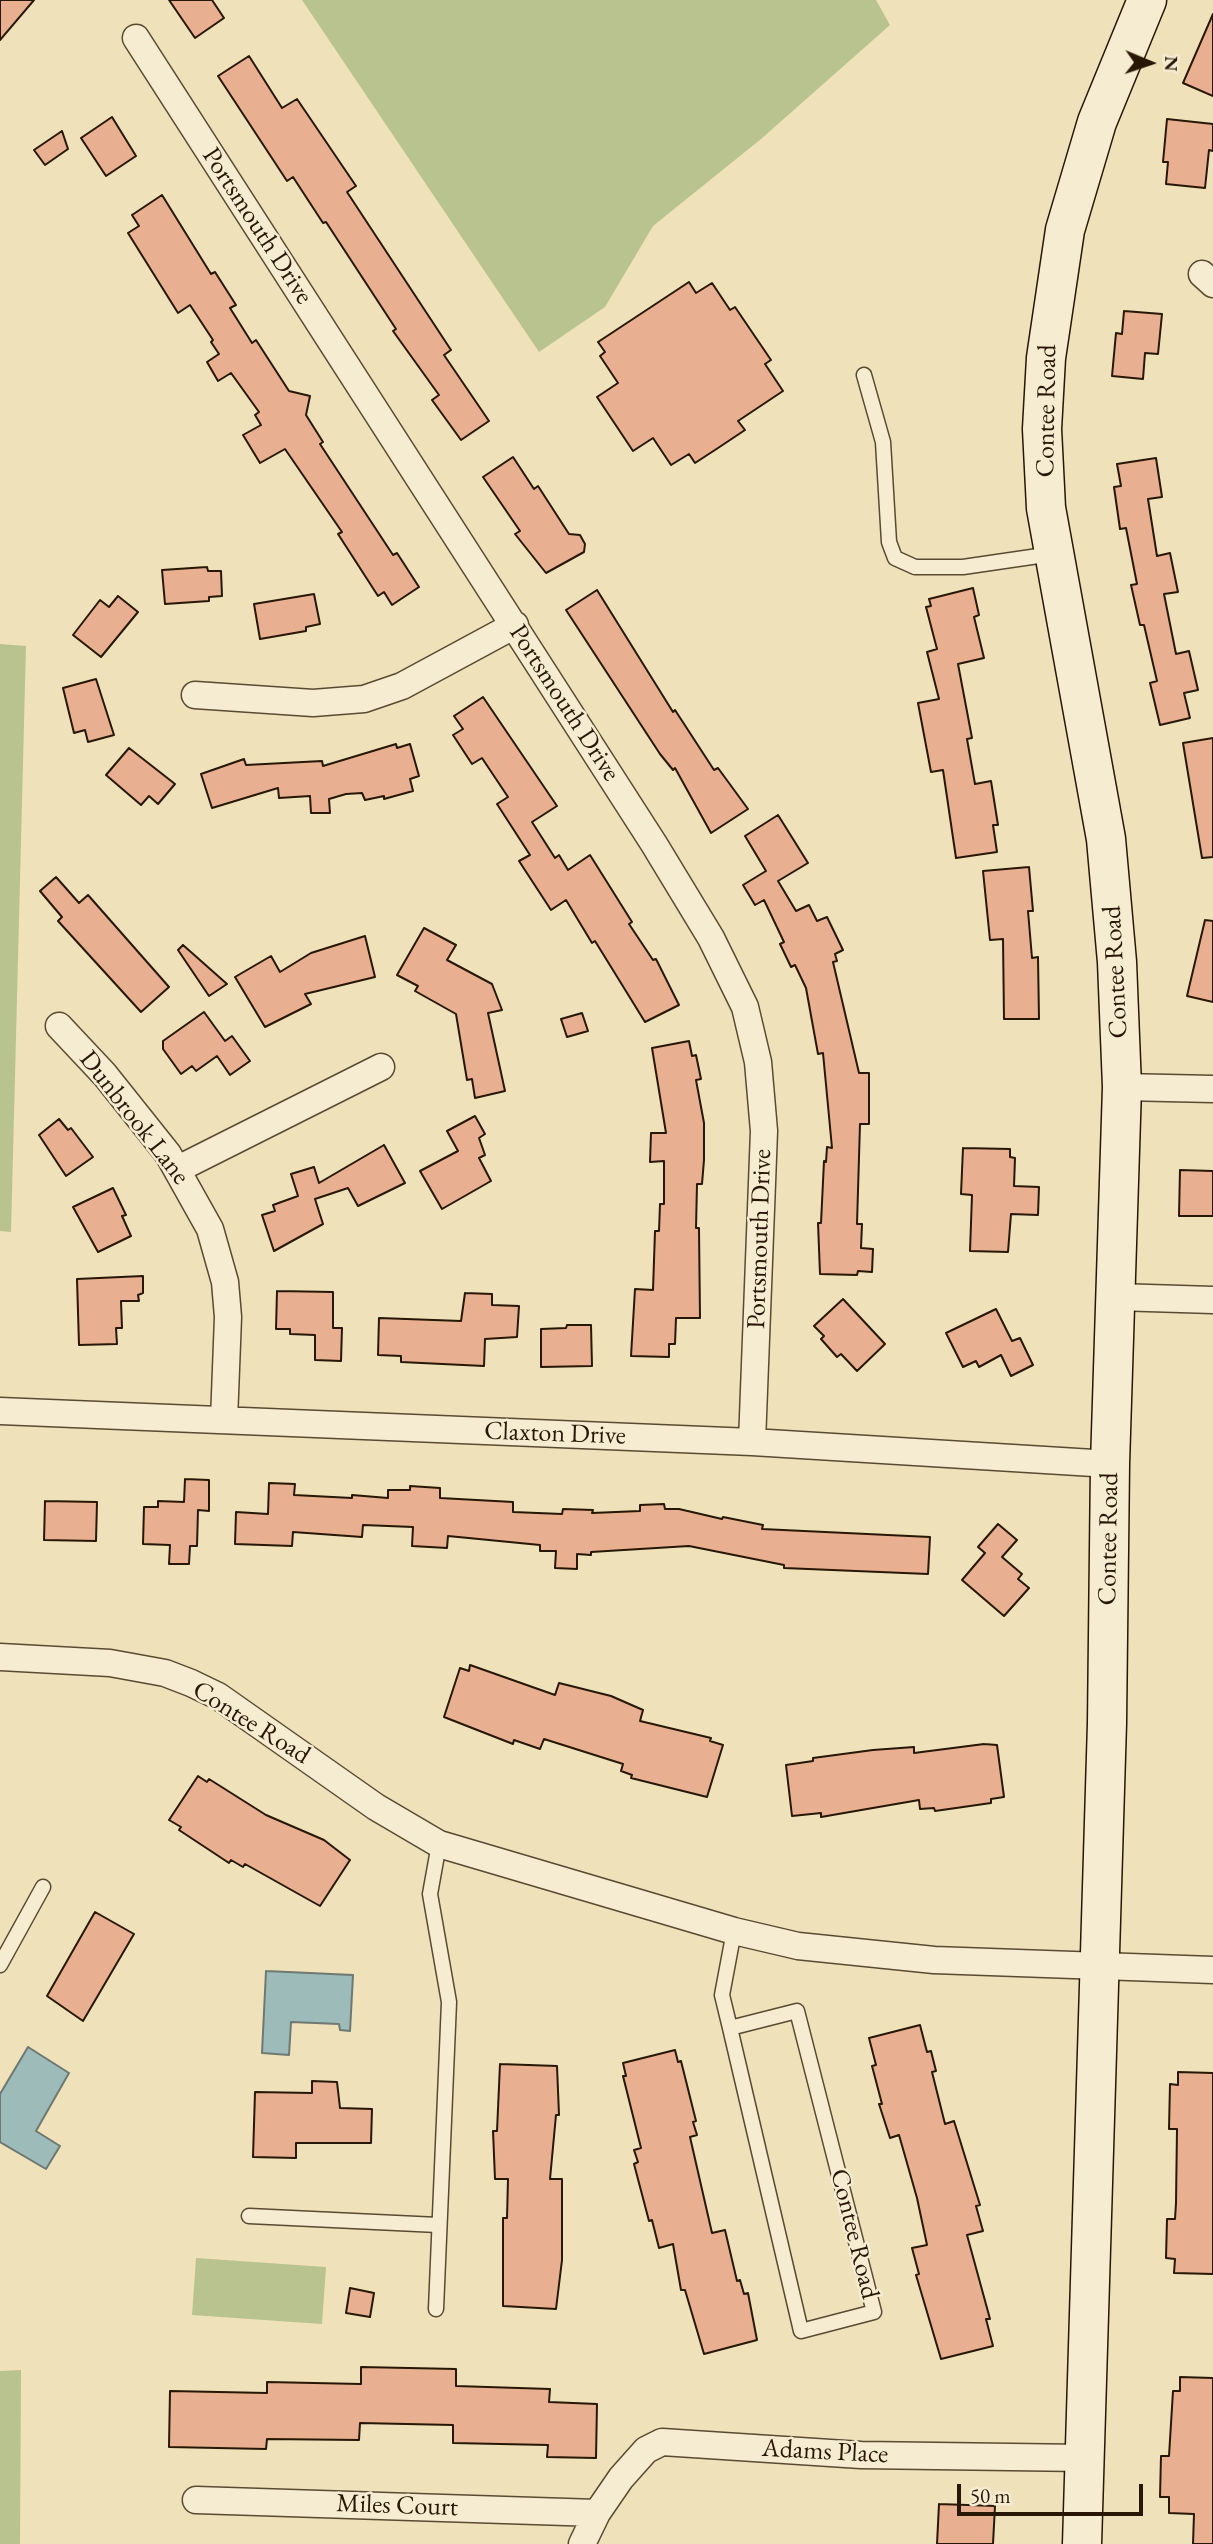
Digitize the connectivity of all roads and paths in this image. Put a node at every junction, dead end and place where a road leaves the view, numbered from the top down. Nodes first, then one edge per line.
1 (1147, 0) edge
2 (136, 38) dead end
3 (864, 375) dead end
4 (1054, 554) junction
5 (514, 625) junction
6 (195, 695) dead end
7 (59, 1026) dead end
8 (381, 1067) dead end
9 (1122, 1087) junction
10 (1213, 1089) edge
11 (178, 1169) junction
12 (1116, 1297) junction
13 (1213, 1300) edge
14 (0, 1411) edge
15 (224, 1420) junction
16 (752, 1442) junction
17 (1110, 1464) junction
18 (0, 1657) edge
19 (439, 1844) junction
20 (43, 1887) dead end
21 (734, 1931) junction
22 (0, 1965) edge
23 (1099, 1966) junction
24 (1213, 1970) edge
25 (730, 2028) junction
26 (249, 2216) dead end
27 (438, 2225) junction
28 (436, 2309) dead end
29 (1085, 2458) junction
30 (196, 2500) dead end
31 (597, 2513) junction
32 (582, 2544) edge
33 (1082, 2544) edge

1 - 4 street, Contee Road
2 - 5 street, Portsmouth Drive
3 - 4 lane
4 - 9 street, Contee Road
5 - 6 street
5 - 16 street, Portsmouth Drive
7 - 11 street, Dunbrook Lane
8 - 11 street
9 - 10 street
9 - 12 street, Contee Road
11 - 15 street, Dunbrook Lane
12 - 13 street
12 - 17 street, Contee Road
14 - 15 street, Claxton Drive
15 - 16 street, Claxton Drive
16 - 17 street, Claxton Drive
17 - 23 street, Contee Road
18 - 19 street, Contee Road
19 - 21 street, Contee Road
19 - 27 lane
20 - 22 lane
21 - 23 street, Contee Road
21 - 25 lane, Contee Road
23 - 24 street
23 - 29 street, Contee Road
25 - 25 lane, Contee Road
26 - 27 lane
27 - 28 lane
29 - 31 street, Adams Place
29 - 33 street, Contee Road
30 - 31 street, Miles Court
31 - 32 street, Adams Place

